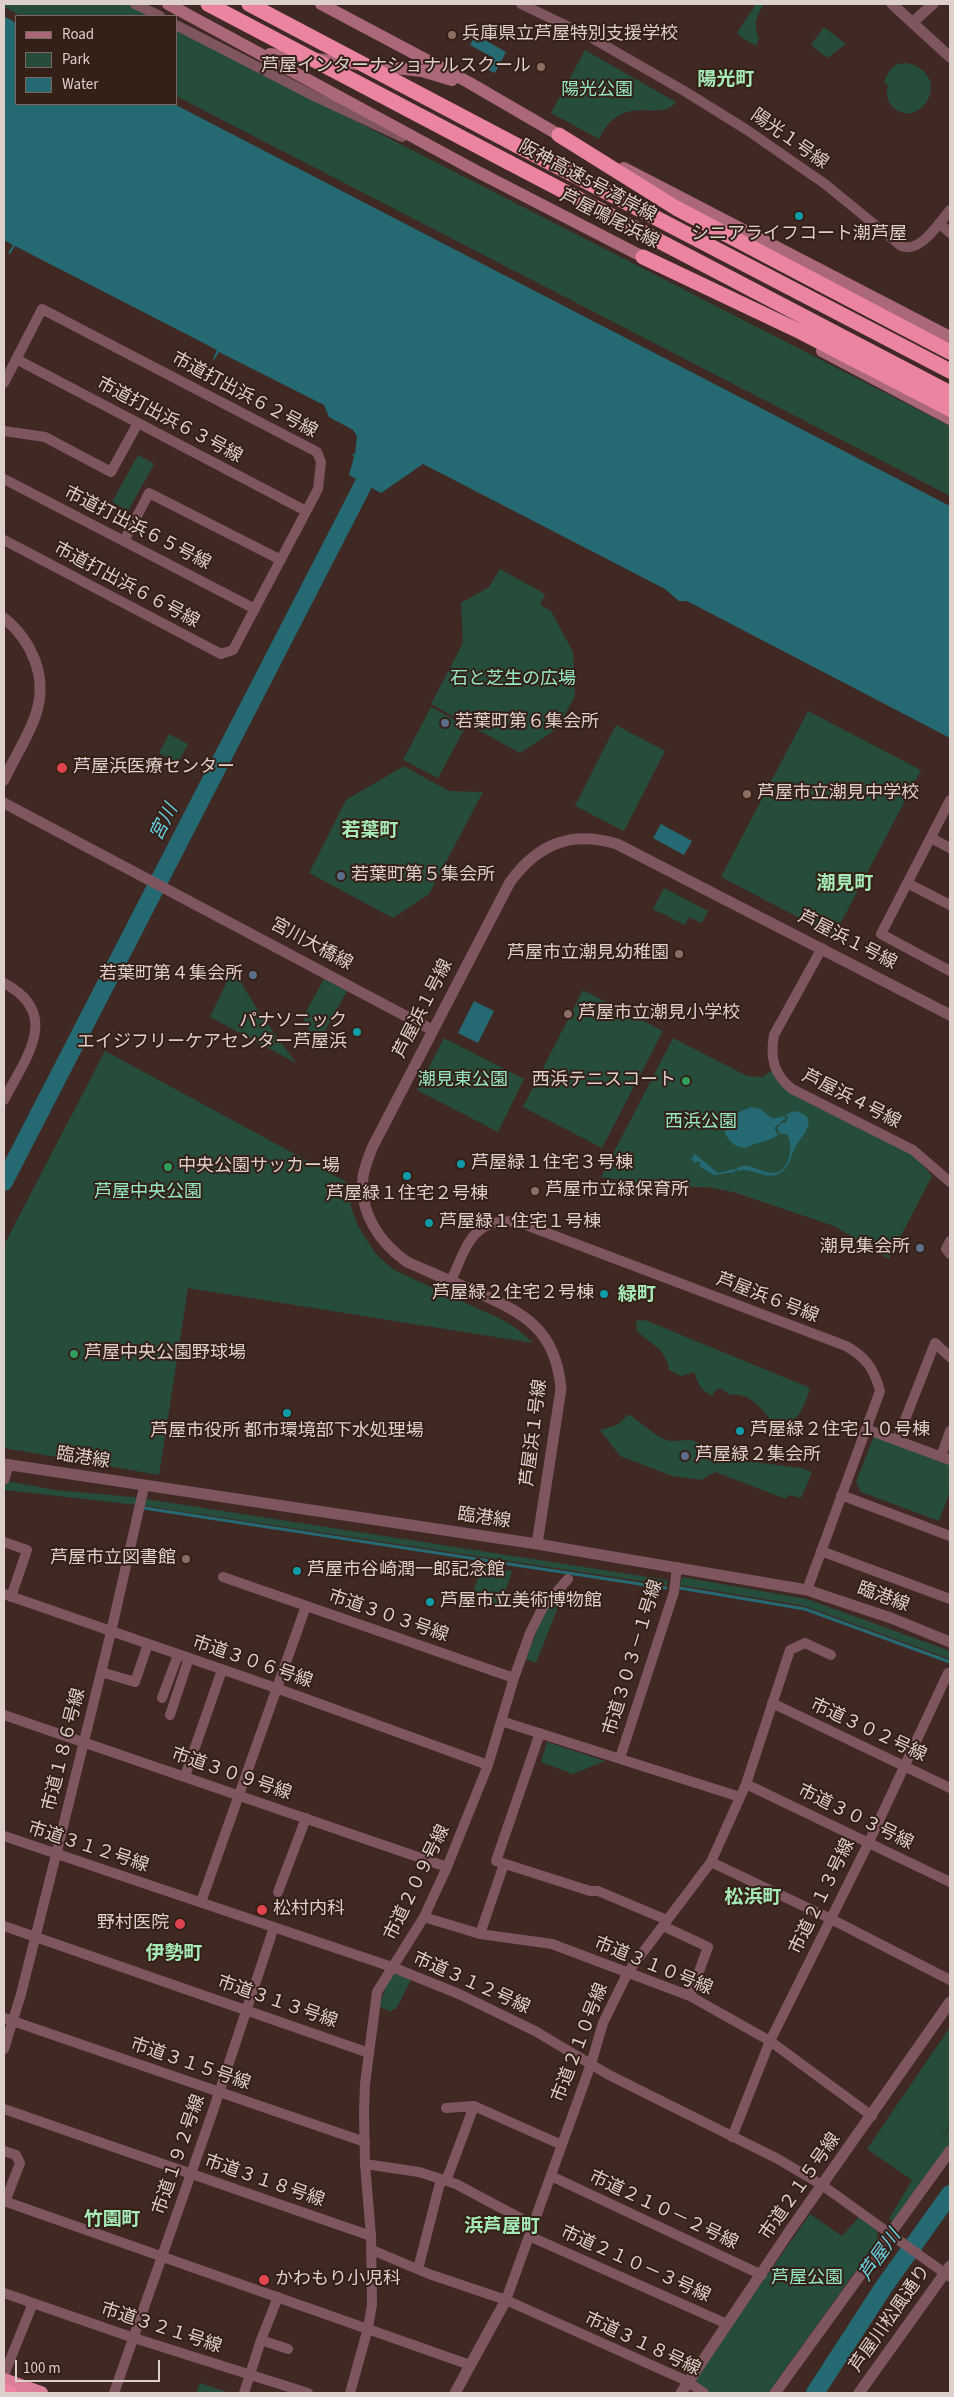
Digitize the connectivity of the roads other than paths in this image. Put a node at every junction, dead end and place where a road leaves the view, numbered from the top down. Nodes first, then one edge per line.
1 (136, 4) edge
2 (168, 4) edge
3 (208, 4) edge
4 (249, 4) edge
5 (321, 4) edge
6 (521, 4) edge
7 (892, 4) edge
8 (933, 4) edge
9 (158, 15) edge
10 (913, 22) junction
11 (178, 26) edge
12 (254, 50) junction
13 (950, 57) edge
14 (482, 92) junction
15 (559, 136) junction
16 (478, 172) junction
17 (950, 210) edge
18 (939, 223) junction
19 (950, 233) edge
20 (643, 257) junction
21 (950, 336) edge
22 (950, 352) edge
23 (16, 359) junction
24 (950, 371) edge
25 (4, 383) edge
26 (950, 392) edge
27 (950, 409) edge
28 (950, 419) edge
29 (138, 423) junction
30 (4, 431) edge
31 (4, 479) edge
32 (306, 511) junction
33 (4, 540) edge
34 (124, 541) junction
35 (281, 560) junction
36 (255, 609) junction
37 (4, 618) edge
38 (233, 650) joint
39 (4, 780) edge
40 (950, 800) edge
41 (4, 803) edge
42 (932, 838) junction
43 (950, 848) edge
44 (909, 884) junction
45 (950, 905) edge
46 (822, 948) junction
47 (950, 971) edge
48 (4, 982) edge
49 (950, 1015) edge
50 (432, 1030) junction
51 (4, 1100) edge
52 (950, 1182) edge
53 (950, 1240) edge
54 (950, 1254) edge
55 (451, 1282) junction
56 (950, 1357) edge
57 (866, 1429) junction
58 (950, 1431) edge
59 (897, 1440) junction
60 (946, 1458) edge
61 (6, 1465) edge
62 (4, 1479) edge
63 (144, 1486) junction
64 (841, 1495) junction
65 (950, 1536) edge
66 (4, 1542) edge
67 (537, 1544) junction
68 (820, 1551) junction
69 (677, 1567) junction
70 (224, 1577) dead end
71 (568, 1579) dead end
72 (807, 1590) junction
73 (8, 1596) edge
74 (950, 1599) edge
75 (306, 1606) junction
76 (111, 1632) junction
77 (950, 1642) edge
78 (148, 1644) junction
79 (178, 1654) junction
80 (831, 1655) dead end
81 (189, 1658) junction
82 (222, 1670) junction
83 (101, 1672) junction
84 (948, 1673) dead end
85 (514, 1678) junction
86 (276, 1688) junction
87 (162, 1698) dead end
88 (772, 1703) junction
89 (4, 1715) edge
90 (170, 1716) dead end
91 (501, 1721) junction
92 (540, 1732) junction
93 (84, 1741) junction
94 (620, 1758) junction
95 (488, 1765) junction
96 (905, 1766) junction
97 (185, 1776) junction
98 (746, 1784) junction
99 (950, 1788) edge
100 (240, 1795) junction
101 (740, 1797) junction
102 (306, 1818) junction
103 (4, 1836) edge
104 (869, 1842) junction
105 (56, 1855) junction
106 (711, 1862) junction
107 (504, 1864) junction
108 (447, 1867) junction
109 (950, 1882) edge
110 (278, 1892) dead end
111 (201, 1902) junction
112 (424, 1917) junction
113 (831, 1919) junction
114 (665, 1923) junction
115 (4, 1926) edge
116 (274, 1927) junction
117 (480, 1934) junction
118 (35, 1936) junction
119 (392, 1967) junction
120 (628, 1972) junction
121 (950, 1980) edge
122 (690, 1996) junction
123 (950, 2002) edge
124 (246, 2010) junction
125 (9, 2020) edge
126 (770, 2041) junction
127 (4, 2049) edge
128 (369, 2053) junction
129 (591, 2064) junction
130 (219, 2092) junction
131 (474, 2106) junction
132 (446, 2108) dead end
133 (4, 2110) edge
134 (872, 2116) junction
135 (732, 2137) junction
136 (365, 2142) junction
137 (562, 2145) junction
138 (4, 2151) edge
139 (950, 2152) edge
140 (365, 2164) junction
141 (190, 2174) junction
142 (551, 2176) junction
143 (444, 2180) junction
144 (822, 2185) junction
145 (4, 2202) edge
146 (533, 2225) junction
147 (892, 2235) junction
148 (371, 2236) junction
149 (529, 2236) junction
150 (372, 2250) junction
151 (162, 2255) junction
152 (418, 2269) junction
153 (948, 2272) edge
154 (762, 2275) junction
155 (4, 2293) edge
156 (278, 2297) junction
157 (506, 2300) junction
158 (33, 2303) junction
159 (727, 2324) junction
160 (368, 2328) junction
161 (134, 2338) junction
162 (261, 2340) junction
163 (288, 2349) dead end
164 (470, 2365) junction
165 (4, 2375) edge
166 (250, 2375) junction
167 (4, 2380) edge
168 (687, 2382) junction
169 (4, 2391) edge
170 (10, 2393) edge
171 (41, 2393) edge
172 (114, 2393) edge
173 (244, 2393) edge
174 (308, 2393) edge
175 (350, 2393) edge
176 (455, 2393) edge
177 (680, 2393) edge
178 (704, 2393) edge
179 (775, 2393) edge
180 (859, 2393) edge

1 - 9 street
2 - 12 main road, 芦屋鳴尾浜線
3 - 26 highway, 阪神高速5号湾岸線, bridge
4 - 24 highway, 阪神高速5号湾岸線, bridge
5 - 14 main road, 芦屋鳴尾浜線
6 - 18 street, 陽光１号線
7 - 10 street
8 - 10 street
10 - 13 street
11 - 16 street
12 - 14 main road, 芦屋鳴尾浜線
12 - 16 main road, 芦屋鳴尾浜線
14 - 15 main road, 芦屋鳴尾浜線
15 - 21 main road, 芦屋鳴尾浜線
15 - 22 highway
16 - 20 main road, 芦屋鳴尾浜線
17 - 18 street
18 - 19 street
20 - 27 highway
20 - 28 main road, 芦屋鳴尾浜線
23 - 25 street
23 - 29 street, 市道打出浜６３号線
23 - 32 street, 市道打出浜６２号線
29 - 30 street
29 - 32 street, 市道打出浜６３号線
31 - 34 street, 市道打出浜６５号線
32 - 35 street, 市道打出浜６２号線
33 - 38 street, 市道打出浜６６号線
34 - 35 street
34 - 36 street, 市道打出浜６５号線
35 - 36 street, 市道打出浜６２号線
36 - 38 street, 市道打出浜６２号線
37 - 39 street
40 - 42 street
41 - 50 street, 宮川大橋線
42 - 43 street
42 - 44 street
44 - 45 street
44 - 47 street
46 - 49 street, 芦屋浜１号線
46 - 50 street, 芦屋浜１号線
46 - 52 street, 芦屋浜４号線
48 - 51 street
50 - 55 street, 芦屋浜１号線
53 - 54 street
55 - 57 street, 芦屋浜６号線
55 - 67 street, 芦屋浜１号線
56 - 59 street
57 - 59 street
57 - 64 street, 芦屋浜６号線
58 - 60 street
59 - 60 street
61 - 62 street
61 - 63 street, 臨港線
63 - 67 street, 臨港線
63 - 76 street, 市道１８６号線
64 - 65 street
64 - 68 street, 芦屋浜６号線
66 - 73 street
67 - 69 street, 臨港線
68 - 72 street, 芦屋浜６号線
68 - 74 street
69 - 72 street, 臨港線
69 - 94 street, 市道３０３－１号線
70 - 75 street, 市道３０３号線
71 - 85 street, 市道２０９号線
72 - 77 street, 臨港線
73 - 76 street, 市道３０６号線
75 - 85 street, 市道３０３号線
75 - 86 street
76 - 78 street, 市道３０６号線
76 - 83 street, 市道１８６号線
78 - 79 street, 市道３０６号線
78 - 83 street
79 - 81 street, 市道３０６号線
79 - 87 street
80 - 88 street, 市道２１０号線
81 - 82 street, 市道３０６号線
81 - 90 street
82 - 86 street, 市道３０６号線
82 - 97 street
83 - 93 street, 市道１８６号線
84 - 96 street, 市道２１３号線
85 - 91 street, 市道２０９号線
86 - 95 street, 市道３０６号線
86 - 100 street
88 - 96 street, 市道３０２号線
88 - 98 street, 市道２１０号線
89 - 93 street, 市道３０９号線
91 - 92 street
91 - 95 street, 市道２０９号線
92 - 94 street
92 - 107 street
93 - 97 street, 市道３０９号線
93 - 105 street, 市道１８６号線
94 - 101 street
95 - 108 street, 市道２０９号線
96 - 99 street, 市道３０２号線
96 - 104 street, 市道２１３号線
97 - 100 street, 市道３０９号線
98 - 101 street, 市道２１０号線
98 - 104 street, 市道３０３号線
100 - 102 street, 市道３０９号線
100 - 111 street
101 - 106 street, 市道２１０号線
102 - 108 street, 市道３０９号線
102 - 110 street
103 - 105 street, 市道３１２号線
104 - 109 street, 市道３０３号線
104 - 113 street, 市道２１３号線
105 - 111 street, 市道３１２号線
105 - 118 street, 市道１８６号線
106 - 113 street
106 - 114 street, 市道２１０号線
107 - 114 street
107 - 117 street
108 - 112 street, 市道２０９号線
111 - 116 street, 市道３１２号線
112 - 117 street, 市道３１０号線
112 - 119 street, 市道２０９号線
113 - 121 street
113 - 126 street, 市道２１３号線
114 - 120 street, 市道２１０号線
114 - 122 street
115 - 118 street, 市道３１３号線
116 - 119 street, 市道３１２号線
116 - 124 street, 市道１９２号線
117 - 120 street, 市道３１０号線
118 - 124 street, 市道３１３号線
118 - 125 street, 市道１８６号線
119 - 128 street, 市道２０９号線
119 - 129 street, 市道３１２号線
120 - 122 street, 市道３１０号線
120 - 129 street, 市道２１０号線
122 - 126 street, 市道３１０号線
123 - 134 street, 市道２１５号線
124 - 128 street, 市道３１３号線
124 - 130 street, 市道１９２号線
125 - 127 street, 市道１８６号線
125 - 130 street, 市道３１５号線
126 - 134 street, 市道３１０号線
126 - 135 street, 市道２１３号線
128 - 136 street, 市道２０９号線
129 - 135 street, 市道３１２号線
129 - 137 street, 市道２１０号線
130 - 136 street, 市道３１５号線
130 - 141 street, 市道１９２号線
131 - 132 street
131 - 137 street
131 - 143 street
133 - 141 street, 市道３１８号線
134 - 144 street, 市道２１５号線
135 - 144 street, 市道３１２号線
136 - 140 street, 市道２０９号線
137 - 142 street, 市道２１０号線
138 - 145 street
139 - 147 street
140 - 143 street
140 - 148 street, 市道２０９号線
141 - 148 street, 市道３１８号線
141 - 151 street, 市道１９２号線
142 - 146 street, 市道２１０号線
142 - 154 street, 市道２１０－２号線
143 - 146 street
143 - 152 street
144 - 147 street, 市道３１２号線
144 - 154 street, 市道２１５号線
145 - 151 street
146 - 149 street, 市道２１０号線
147 - 153 street, 市道３１２号線
147 - 179 street
148 - 150 street, 市道２０９号線
149 - 157 street, 市道２１０号線
149 - 159 street, 市道２１０－３号線
150 - 152 street, 市道３１８号線
150 - 160 street, 市道２０９号線
151 - 156 street
151 - 161 street, 市道１９２号線
152 - 157 street, 市道３１８号線
153 - 180 street, 芦屋川松風通り
154 - 159 street, 市道２１５号線
155 - 158 street, 市道３２１号線
156 - 160 street
156 - 162 street
157 - 164 street, 市道２１０号線
157 - 168 street, 市道３１８号線
158 - 161 street, 市道３２１号線
158 - 165 street
159 - 168 street, 市道２１５号線
160 - 164 street
160 - 175 street, 市道２０９号線
161 - 166 street, 市道３２１号線
161 - 172 street, 市道１９２号線
162 - 163 street
162 - 166 street
164 - 176 street, 市道２１０号線
166 - 173 street
166 - 174 street, 市道３２１号線
167 - 171 highway
168 - 177 street, 市道２１５号線
168 - 178 street, 市道３１８号線
169 - 170 highway

